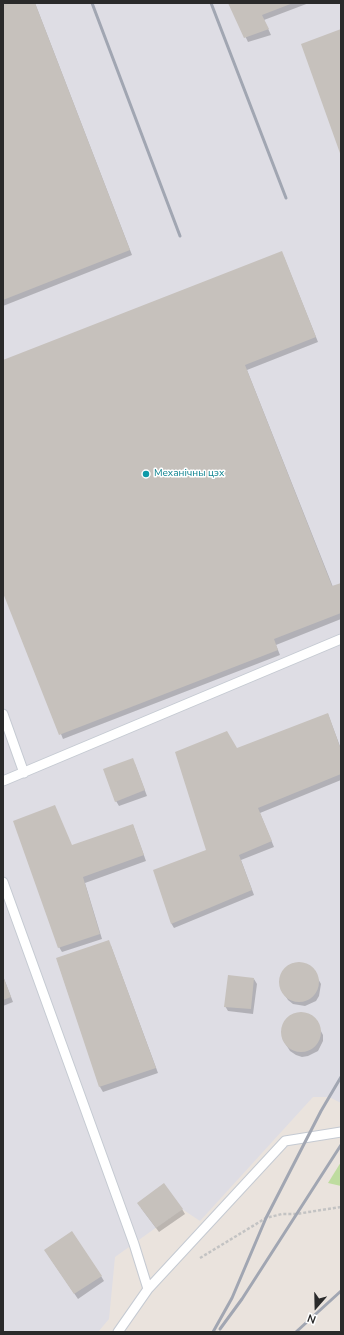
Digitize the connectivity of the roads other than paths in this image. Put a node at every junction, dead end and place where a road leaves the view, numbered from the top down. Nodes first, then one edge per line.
1 (341, 639) edge
2 (3, 714) edge
3 (24, 773) junction
4 (3, 781) edge
5 (3, 882) edge
6 (341, 1132) edge
7 (148, 1289) junction
8 (118, 1332) edge

1 - 3 lane
2 - 3 lane
3 - 4 lane
5 - 7 lane
6 - 7 lane
7 - 8 lane

